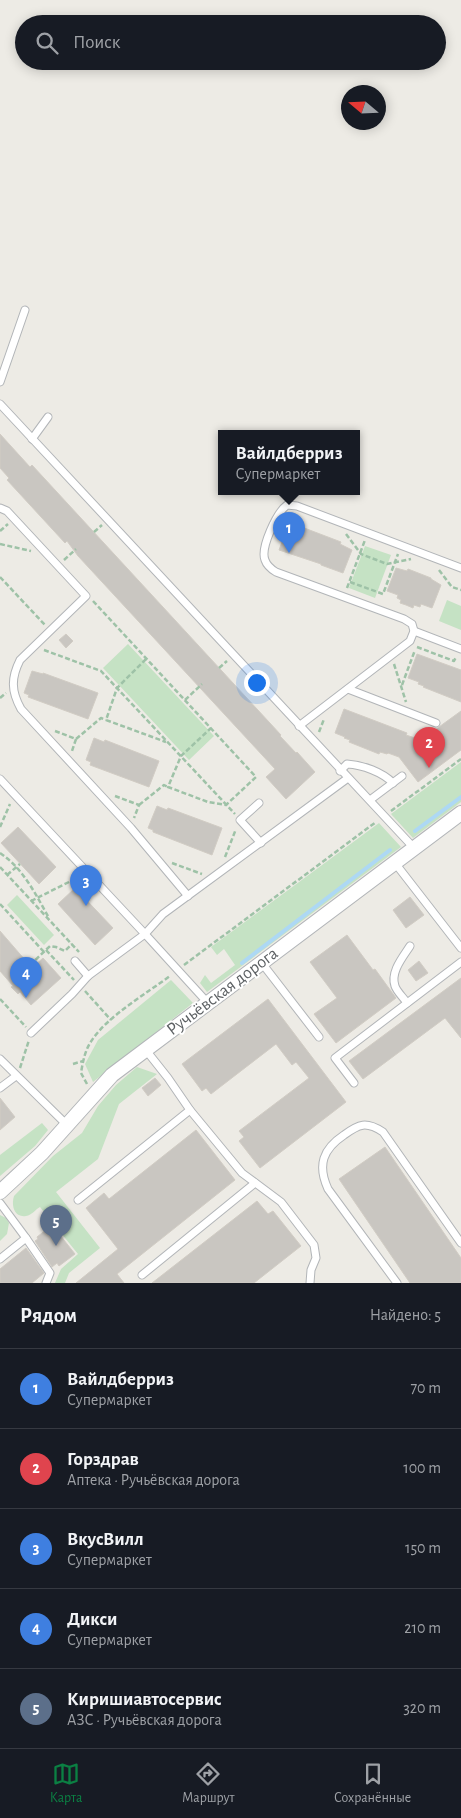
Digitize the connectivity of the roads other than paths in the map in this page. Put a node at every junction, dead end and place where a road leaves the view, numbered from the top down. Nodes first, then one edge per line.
1 (25, 310) dead end
2 (0, 382) edge
3 (0, 404) edge
4 (48, 417) dead end
5 (32, 439) junction
6 (0, 508) edge
7 (461, 568) edge
8 (414, 632) junction
9 (460, 649) edge
10 (348, 689) junction
11 (436, 723) dead end
12 (299, 726) junction
13 (340, 770) junction
14 (402, 776) dead end
15 (348, 778) junction
16 (0, 779) edge
17 (393, 783) junction
18 (370, 800) junction
19 (258, 802) dead end
20 (461, 813) edge
21 (261, 843) junction
22 (414, 848) junction
23 (395, 863) junction
24 (188, 896) junction
25 (145, 934) junction
26 (410, 946) dead end
27 (461, 948) edge
28 (74, 961) dead end
29 (261, 962) junction
30 (461, 962) edge
31 (88, 976) junction
32 (207, 1002) junction
33 (407, 1003) junction
34 (31, 1033) road end
35 (318, 1036) dead end
36 (145, 1049) junction
37 (0, 1059) edge
38 (16, 1076) junction
39 (354, 1083) dead end
40 (0, 1088) edge
41 (190, 1110) junction
42 (67, 1124) junction
43 (255, 1183) junction
44 (0, 1194) edge
45 (78, 1200) dead end
46 (26, 1238) junction
47 (461, 1243) edge
48 (0, 1259) edge
49 (142, 1275) dead end
50 (46, 1283) edge
51 (310, 1283) edge
52 (397, 1283) edge

1 - 2 lane
3 - 5 lane
4 - 5 lane
5 - 12 lane
6 - 24 lane
7 - 8 lane
8 - 9 lane
8 - 10 lane
10 - 11 lane
10 - 12 lane
12 - 13 lane
13 - 15 lane
13 - 17 lane
14 - 17 lane
15 - 18 lane
15 - 21 lane
16 - 25 lane
17 - 18 lane
18 - 22 lane
19 - 21 lane
20 - 22 street, Ручьёвская дорога
21 - 24 lane
22 - 23 street, Ручьёвская дорога
23 - 27 lane
23 - 29 street, Ручьёвская дорога
24 - 25 lane
25 - 31 lane
25 - 32 lane
26 - 33 lane
28 - 31 lane
29 - 32 street, Ручьёвская дорога
29 - 35 lane
30 - 33 lane
31 - 34 lane
32 - 36 street, Ручьёвская дорога
33 - 39 lane
36 - 41 lane
36 - 42 street, Ручьёвская дорога
37 - 38 lane
38 - 40 lane
38 - 42 lane
41 - 43 lane
41 - 45 lane
42 - 44 street, Ручьёвская дорога
43 - 49 lane
43 - 51 lane
44 - 46 lane
46 - 48 lane
46 - 50 lane
47 - 52 lane

